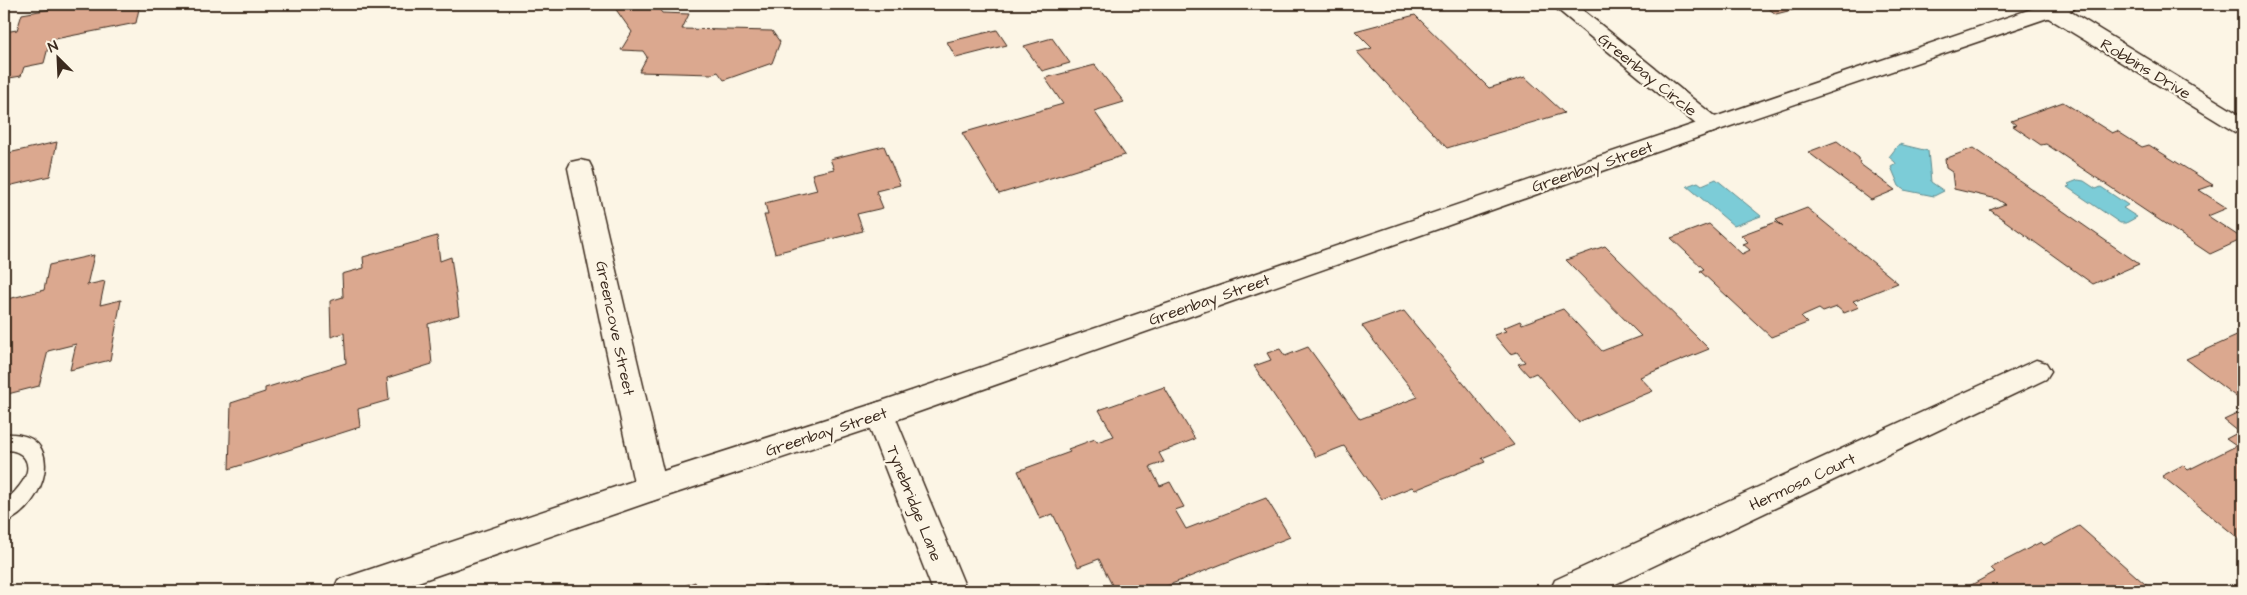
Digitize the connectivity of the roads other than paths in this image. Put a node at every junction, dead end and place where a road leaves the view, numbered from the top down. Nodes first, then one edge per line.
1 (1562, 4) edge
2 (2058, 7) edge
3 (1711, 125) junction
4 (2243, 127) edge
5 (580, 168) dead end
6 (2036, 371) dead end
7 (879, 414) junction
8 (4, 442) edge
9 (651, 488) junction
10 (4, 514) edge
11 (399, 583) edge
12 (350, 591) edge
13 (950, 591) edge
14 (1567, 591) edge

1 - 3 street, Greenbay Circle
2 - 3 street, Greenbay Street
2 - 4 street, Robbins Drive
3 - 7 street, Greenbay Street
5 - 9 street, Greencove Street
6 - 14 street, Hermosa Court
7 - 9 street, Greenbay Street
7 - 13 street, Tynebridge Lane
8 - 10 lane
9 - 11 street, Greenbay Street
11 - 12 street, Greenbay Street

